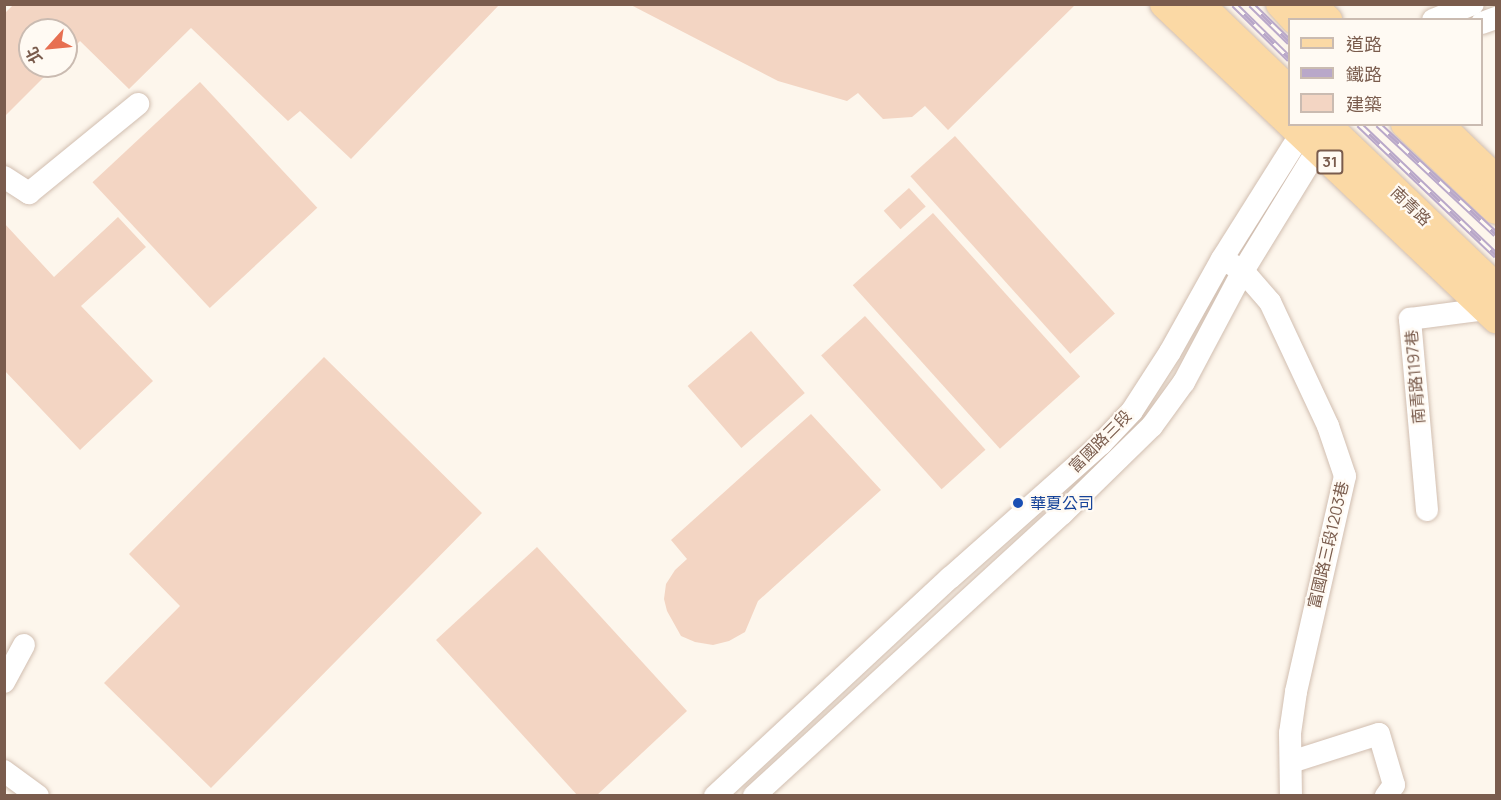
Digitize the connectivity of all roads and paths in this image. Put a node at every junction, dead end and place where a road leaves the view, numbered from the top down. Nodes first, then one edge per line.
1 (1166, 4) edge
2 (1200, 4) edge
3 (1280, 4) edge
4 (1312, 4) edge
5 (1473, 4) edge
6 (1293, 18) edge
7 (1326, 18) edge
8 (1438, 18) edge
9 (1252, 56) junction
10 (1288, 89) edge
11 (138, 104) dead end
12 (1288, 105) edge
13 (1407, 126) edge
14 (1441, 126) edge
15 (1319, 131) edge
16 (4, 177) edge
17 (1497, 179) edge
18 (1497, 210) edge
19 (1222, 259) junction
20 (1243, 271) junction
21 (1493, 305) edge
22 (1427, 510) dead end
23 (950, 578) junction
24 (971, 596) junction
25 (24, 645) dead end
26 (4, 682) edge
27 (1291, 762) junction
28 (4, 771) edge
29 (39, 795) edge
30 (715, 795) edge
31 (754, 795) edge
32 (1291, 795) edge
33 (1386, 795) edge

1 - 9 main road
1 - 12 main road, 31
2 - 9 main road
3 - 6 main road
4 - 7 main road
5 - 8 street
9 - 10 main road
11 - 16 street
13 - 18 main road
14 - 17 main road
15 - 19 street, 富國路三段
15 - 20 street, 富國路三段
15 - 21 main road, 南青路 / 31
19 - 20 street, 富國路三段1203巷
19 - 23 street, 富國路三段
20 - 24 street, 富國路三段
20 - 27 street, 富國路三段1203巷
21 - 22 street, 南青路1197巷
23 - 24 street
23 - 30 street, 富國路三段
24 - 31 street, 富國路三段
25 - 26 street
27 - 32 street, 富國路三段1203巷
27 - 33 street
28 - 29 street

